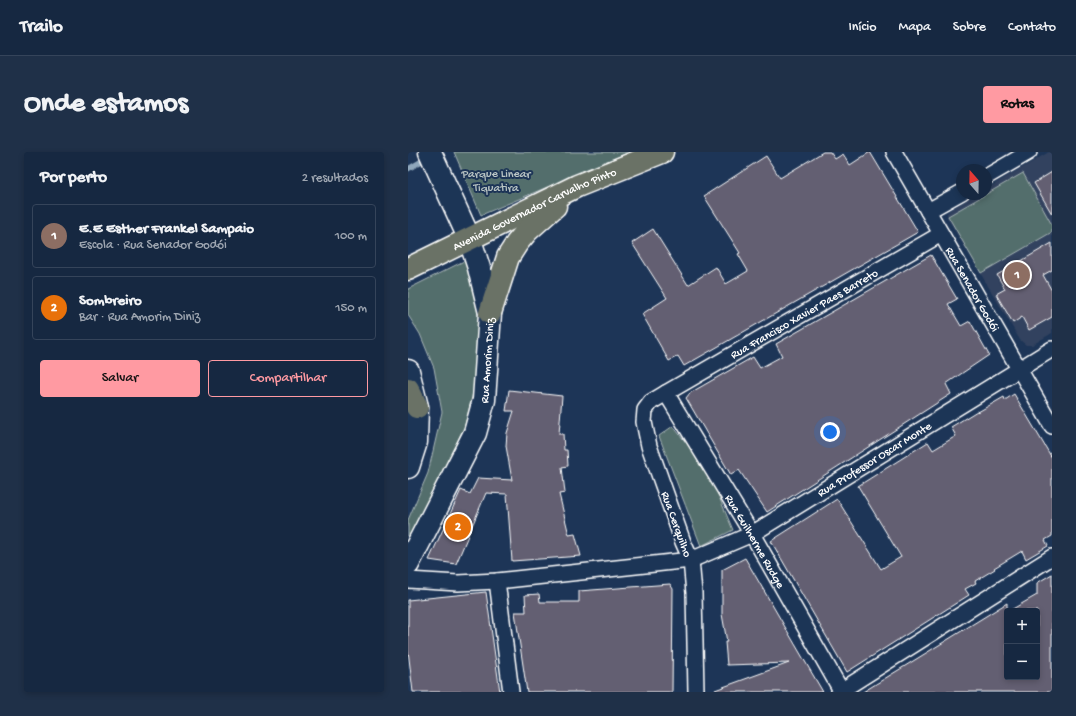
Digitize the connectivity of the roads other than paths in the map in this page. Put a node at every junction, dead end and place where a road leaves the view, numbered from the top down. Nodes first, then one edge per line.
1 (430, 152) edge
2 (662, 152) edge
3 (894, 152) edge
4 (1030, 152) edge
5 (992, 174) edge
6 (577, 186) junction
7 (956, 196) edge
8 (928, 212) junction
9 (467, 233) junction
10 (941, 234) junction
11 (408, 269) edge
12 (490, 314) junction
13 (1052, 349) edge
14 (1019, 369) junction
15 (408, 371) edge
16 (666, 393) junction
17 (413, 398) edge
18 (1052, 426) edge
19 (408, 467) edge
20 (752, 534) junction
21 (1052, 557) edge
22 (691, 560) junction
23 (408, 564) edge
24 (408, 580) edge
25 (497, 581) junction
26 (511, 692) edge
27 (696, 692) edge
28 (841, 692) edge

1 - 9 street, Rua Amorim Diniz
2 - 6 main road, Avenida Governador Carvalho Pinto
3 - 8 street, Rua Senador Godói
4 - 5 street
6 - 9 main road, Avenida Governador Carvalho Pinto
6 - 12 main road
7 - 8 street
8 - 10 street, Rua Senador Godói
9 - 11 main road, Avenida Governador Carvalho Pinto
9 - 12 street, Rua Amorim Diniz
10 - 14 street, Rua Senador Godói
10 - 16 street, Rua Francisco Xavier Paes Barreto
12 - 23 street, Rua Amorim Diniz
13 - 14 street, Rua Professor Oscar Monte
14 - 18 street, Rua Senador Godói
14 - 20 street, Rua Professor Oscar Monte
15 - 17 street
16 - 20 street, Rua Guilherme Rudge
16 - 22 street, Rua Cerquilho
17 - 19 street
20 - 22 street, Rua Professor Oscar Monte
20 - 28 street, Rua Guilherme Rudge
21 - 28 street
22 - 25 street, Rua Professor Oscar Monte
22 - 27 street, Rua Cerquilho
24 - 25 street, Rua Professor Oscar Monte
25 - 26 street

